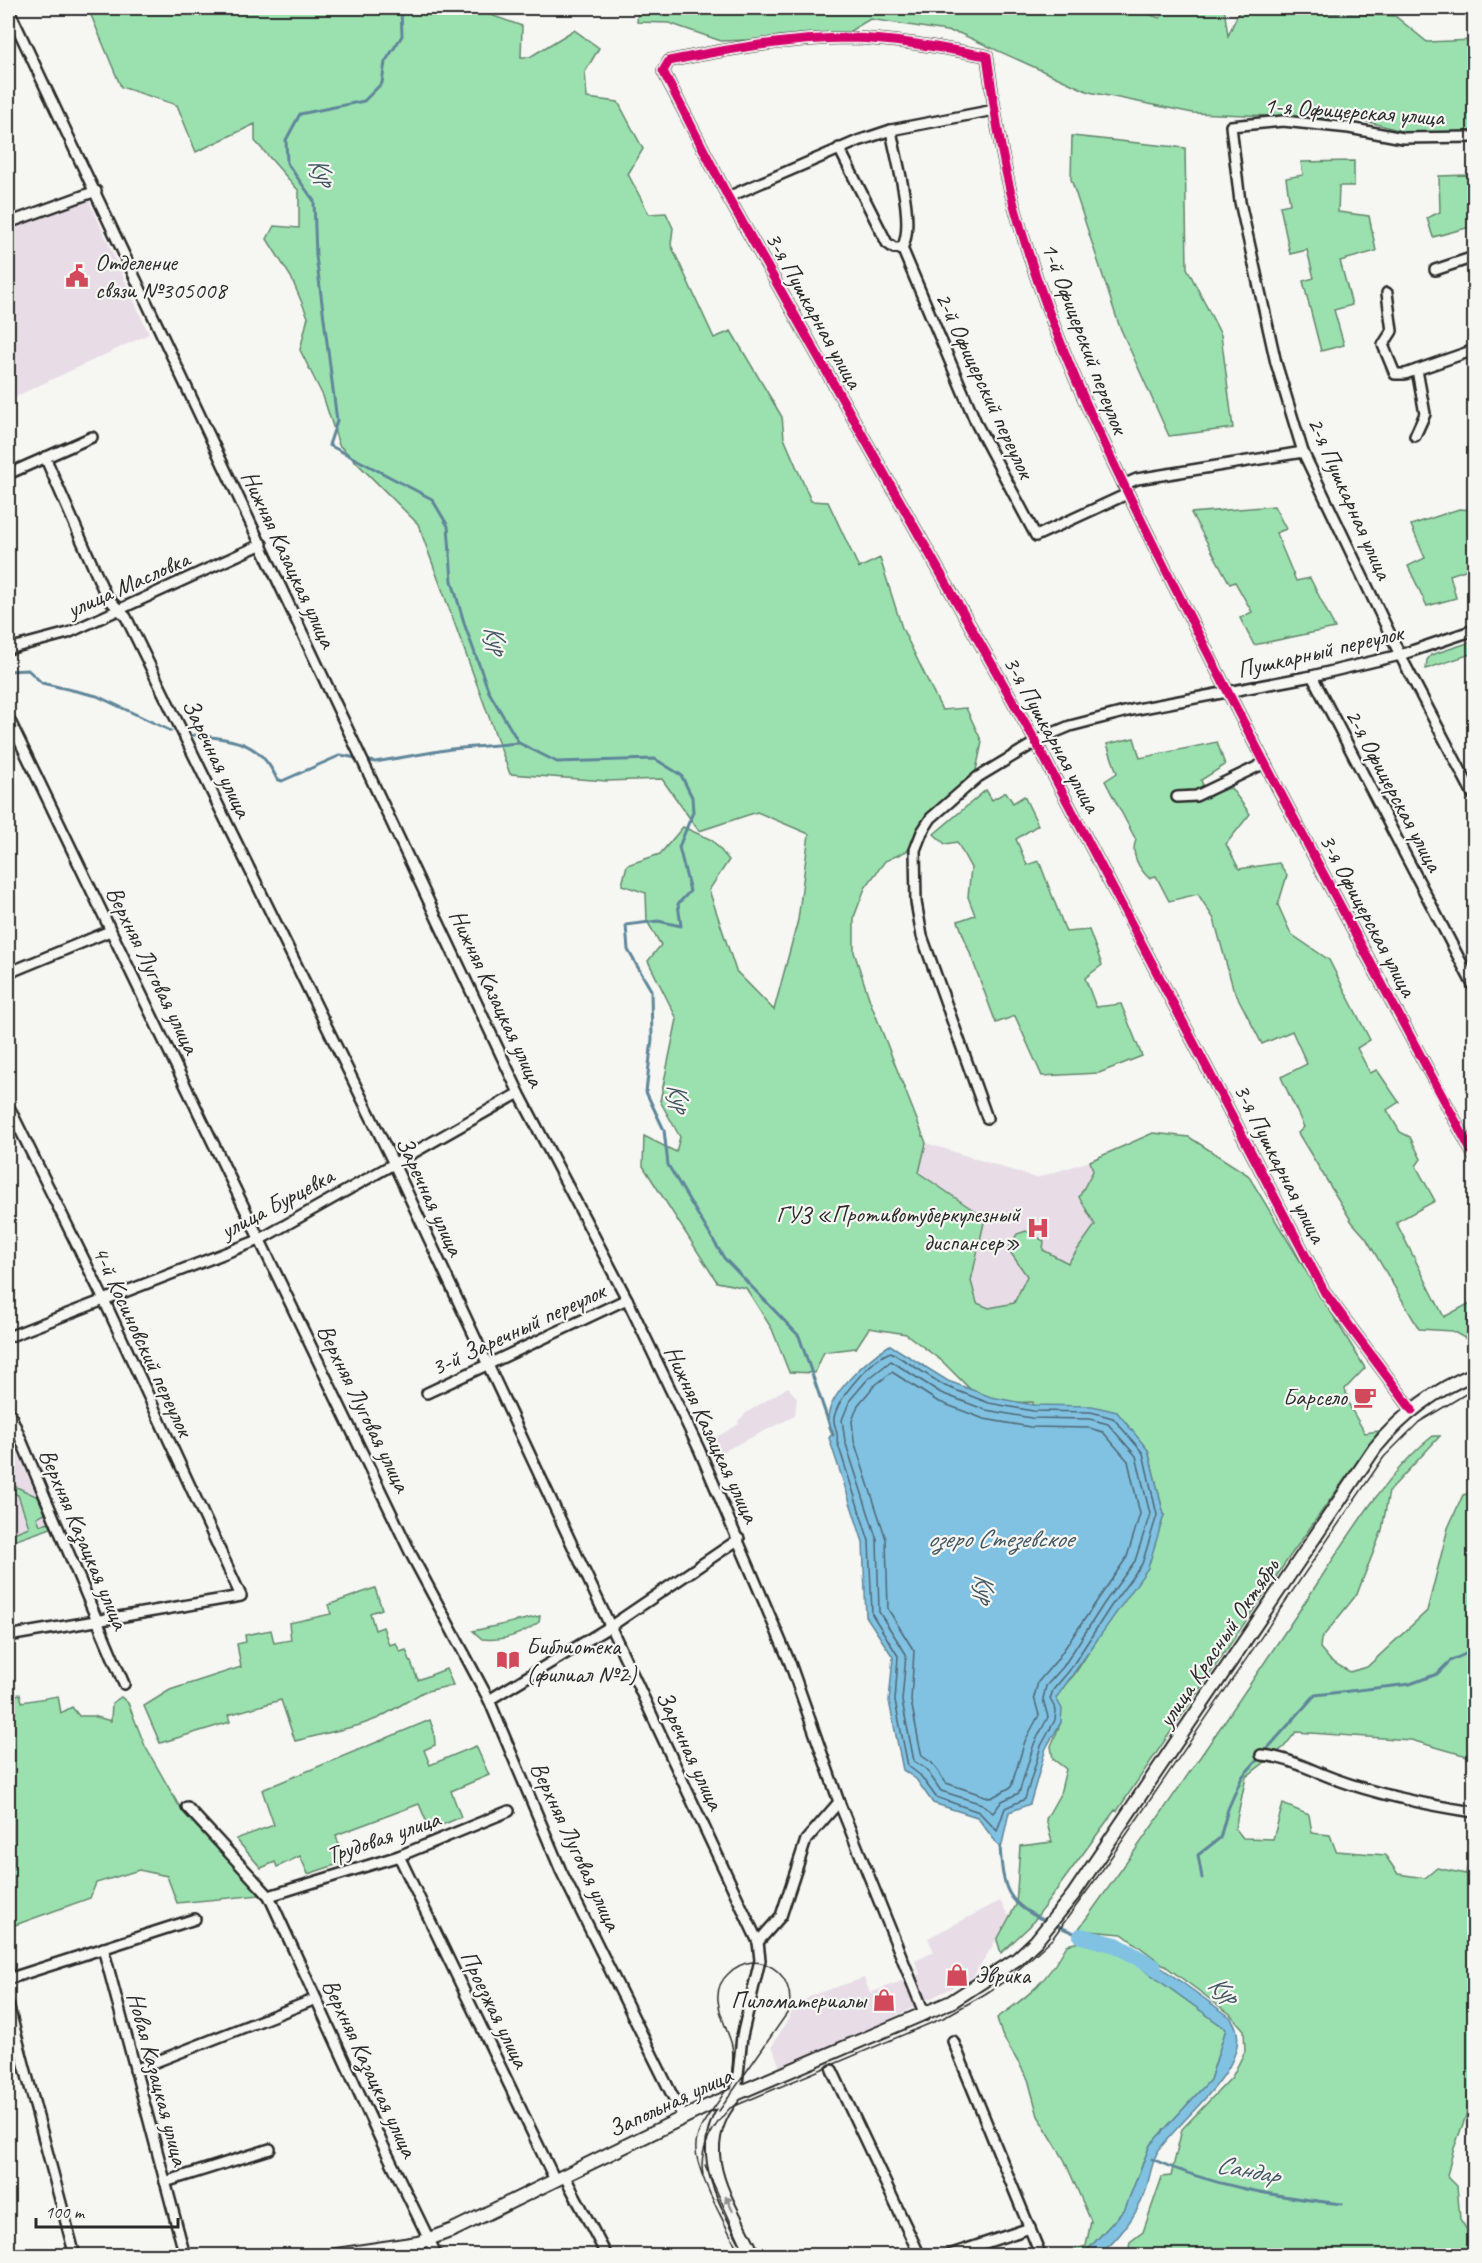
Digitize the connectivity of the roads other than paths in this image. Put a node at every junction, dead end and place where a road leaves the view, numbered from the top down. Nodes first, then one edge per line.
1 (8, 8) edge
2 (663, 71) joint
3 (994, 110) junction
4 (1231, 126) joint
5 (891, 130) junction
6 (1474, 137) edge
7 (839, 148) junction
8 (96, 191) junction
9 (728, 197) junction
10 (8, 223) edge
11 (902, 248) junction
12 (1474, 257) edge
13 (1435, 270) dead end
14 (1387, 293) dead end
15 (1474, 350) edge
16 (1417, 370) junction
17 (1415, 436) dead end
18 (92, 438) dead end
19 (1303, 452) junction
20 (45, 458) junction
21 (8, 474) edge
22 (1125, 489) junction
23 (262, 544) junction
24 (118, 610) junction
25 (1474, 630) edge
26 (8, 649) edge
27 (1400, 655) junction
28 (1312, 676) junction
29 (1228, 692) junction
30 (8, 717) edge
31 (1037, 744) junction
32 (1265, 763) junction
33 (1474, 796) edge
34 (1177, 797) dead end
35 (110, 931) junction
36 (8, 973) edge
37 (1474, 987) edge
38 (519, 1093) junction
39 (8, 1105) edge
40 (987, 1118) dead end
41 (1474, 1156) edge
42 (393, 1162) junction
43 (259, 1240) junction
44 (627, 1299) junction
45 (104, 1300) junction
46 (8, 1337) edge
47 (487, 1366) junction
48 (1474, 1374) edge
49 (427, 1393) dead end
50 (8, 1409) edge
51 (1412, 1410) junction
52 (740, 1539) junction
53 (97, 1619) junction
54 (611, 1626) junction
55 (8, 1636) edge
56 (124, 1684) dead end
57 (489, 1700) junction
58 (1261, 1755) dead end
59 (839, 1802) junction
60 (187, 1807) dead end
61 (509, 1811) dead end
62 (1474, 1812) edge
63 (399, 1856) junction
64 (269, 1896) junction
65 (195, 1919) dead end
66 (758, 1942) junction
67 (103, 1948) junction
68 (1017, 1959) joint
69 (8, 1979) edge
70 (316, 2000) junction
71 (8, 2004) edge
72 (925, 2015) junction
73 (953, 2041) dead end
74 (135, 2070) junction
75 (832, 2070) dead end
76 (736, 2094) junction
77 (683, 2117) junction
78 (270, 2149) dead end
79 (560, 2177) junction
80 (165, 2182) junction
81 (1029, 2228) junction
82 (429, 2239) junction
83 (75, 2256) edge
84 (185, 2256) edge
85 (330, 2256) edge
86 (437, 2256) edge
87 (608, 2256) edge
88 (754, 2256) edge
89 (920, 2256) edge
90 (946, 2256) edge
91 (1041, 2256) edge

1 - 8 street, Нижняя Казацкая улица
2 - 3 street, 1-й Офицерский переулок
2 - 9 street, 3-я Пушкарная улица
3 - 5 street
3 - 22 street, 1-й Офицерский переулок
4 - 6 street, 1-я Офицерская улица
4 - 19 street, 2-я Пушкарная улица
5 - 7 street
5 - 11 street
7 - 9 street
7 - 11 street, 2-й Офицерский переулок
8 - 10 street
8 - 23 street, Нижняя Казацкая улица
9 - 31 street, 3-я Пушкарная улица
11 - 22 street, 2-й Офицерский переулок
12 - 13 street
14 - 16 street
15 - 16 street
16 - 17 street
18 - 20 street
19 - 22 street
19 - 27 street, 2-я Пушкарная улица
20 - 21 street
20 - 24 street, Заречная улица
22 - 29 street, 1-й Офицерский переулок
23 - 24 street, улица Масловка
23 - 38 street, Нижняя Казацкая улица
24 - 26 street, улица Масловка
24 - 42 street, Заречная улица
25 - 27 street, Пушкарный переулок
27 - 28 street, Пушкарный переулок
27 - 33 street, 2-я Пушкарная улица
28 - 29 street, Пушкарный переулок
28 - 37 street, 2-я Офицерская улица
29 - 31 street, Пушкарный переулок
29 - 32 street, 3-я Офицерская улица
30 - 35 street, Верхняя Луговая улица
31 - 40 street, Пушкарный переулок
31 - 51 street, 3-я Пушкарная улица
32 - 34 street
32 - 41 street, 3-я Офицерская улица
35 - 36 street
35 - 43 street, Верхняя Луговая улица
38 - 42 street, улица Бурцевка
38 - 44 street, Нижняя Казацкая улица
39 - 45 street, 4-й Косиновский переулок
42 - 43 street, улица Бурцевка
42 - 47 street, Заречная улица
43 - 45 street, улица Бурцевка
43 - 57 street, Верхняя Луговая улица
44 - 47 street, 3-й Заречный переулок
44 - 52 street, Нижняя Казацкая улица
45 - 46 street, улица Бурцевка
45 - 53 street, 4-й Косиновский переулок
47 - 49 street, 3-й Заречный переулок
47 - 54 street, Заречная улица
48 - 51 main road, улица Красный Октябрь
50 - 53 street, Верхняя Казацкая улица
51 - 68 main road, улица Красный Октябрь
52 - 54 street
52 - 59 street, Нижняя Казацкая улица
53 - 55 street
53 - 56 street, Верхняя Казацкая улица
54 - 57 street
54 - 66 street, Заречная улица
57 - 77 street, Верхняя Луговая улица
58 - 62 street
59 - 66 street
59 - 72 street, Нижняя Казацкая улица
60 - 64 street, Верхняя Казацкая улица
61 - 63 street, Трудовая улица
63 - 64 street, Трудовая улица
63 - 79 street, Проезжая улица
64 - 70 street, Верхняя Казацкая улица
65 - 67 street
66 - 76 street, Заречная улица
67 - 69 street
67 - 74 street, Новая Казацкая улица
68 - 72 main road, Запольная улица
70 - 74 street
70 - 82 street, Верхняя Казацкая улица
71 - 83 street
72 - 76 main road, Запольная улица
73 - 81 street
74 - 80 street, Новая Казацкая улица
75 - 89 street
76 - 77 main road, Запольная улица
88 -> 76 main road
77 - 79 main road, Запольная улица
78 - 80 street
79 - 82 main road, Запольная улица
79 - 87 street, Проезжая улица
80 - 84 street, Новая Казацкая улица
81 - 90 street
81 - 91 street
82 - 85 main road, Запольная улица
82 - 86 street, Верхняя Казацкая улица

